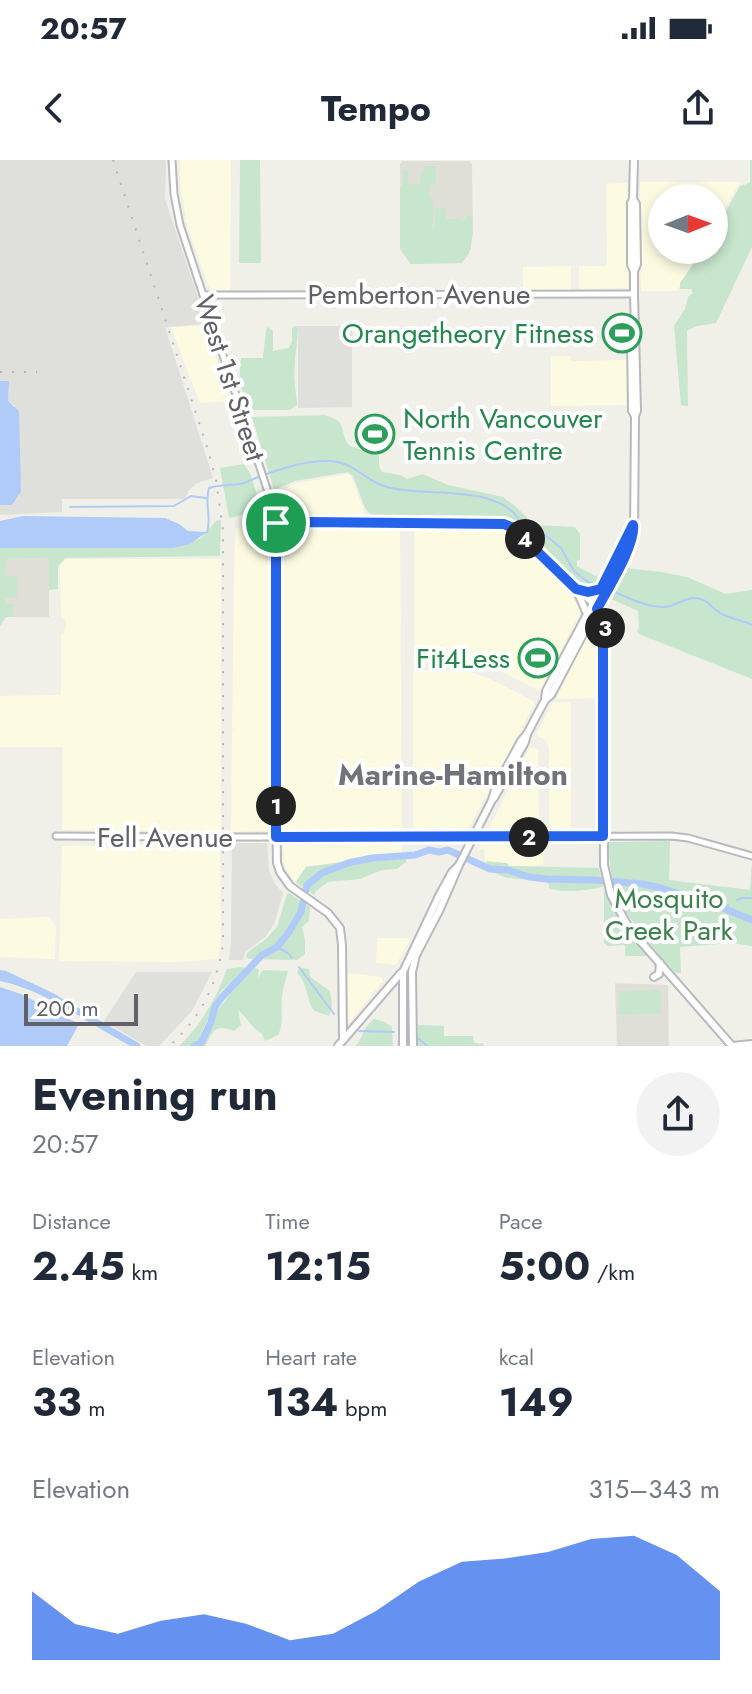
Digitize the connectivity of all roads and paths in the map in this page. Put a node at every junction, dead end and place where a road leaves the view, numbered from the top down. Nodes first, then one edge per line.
1 (172, 160) edge
2 (634, 160) edge
3 (634, 294) junction
4 (203, 295) junction
5 (276, 523) junction
6 (605, 587) junction
7 (576, 589) junction
8 (593, 610) junction
9 (56, 836) dead end
10 (603, 836) junction
11 (276, 837) junction
12 (474, 837) junction
13 (752, 856) edge
14 (459, 865) junction
15 (414, 961) junction
16 (660, 963) junction
17 (403, 972) junction
18 (654, 977) dead end
19 (340, 1042) edge
20 (752, 1044) edge
21 (403, 1046) edge
22 (413, 1046) edge
23 (732, 1046) edge

1 - 4 street, West 1st Street
2 - 3 main road
3 - 4 street, Pemberton Avenue
3 - 6 main road
4 - 5 street, West 1st Street
5 - 7 street
5 - 11 main road, West 1st Street
6 - 7 main road
6 - 8 main road
7 - 8 main road
7 - 8 street
8 - 10 main road
8 - 12 main road
9 - 11 street, Fell Avenue, bridge
10 - 12 street, Fell Avenue
10 - 13 street, Fell Avenue
10 - 16 main road
11 - 12 main road, Fell Avenue
11 - 19 main road, West 1st Street
12 - 14 main road
14 - 15 main road
14 - 17 main road
15 - 17 main road
15 - 22 main road
16 - 18 main road
16 - 23 main road
17 - 19 main road
17 - 21 main road
20 - 23 main road

